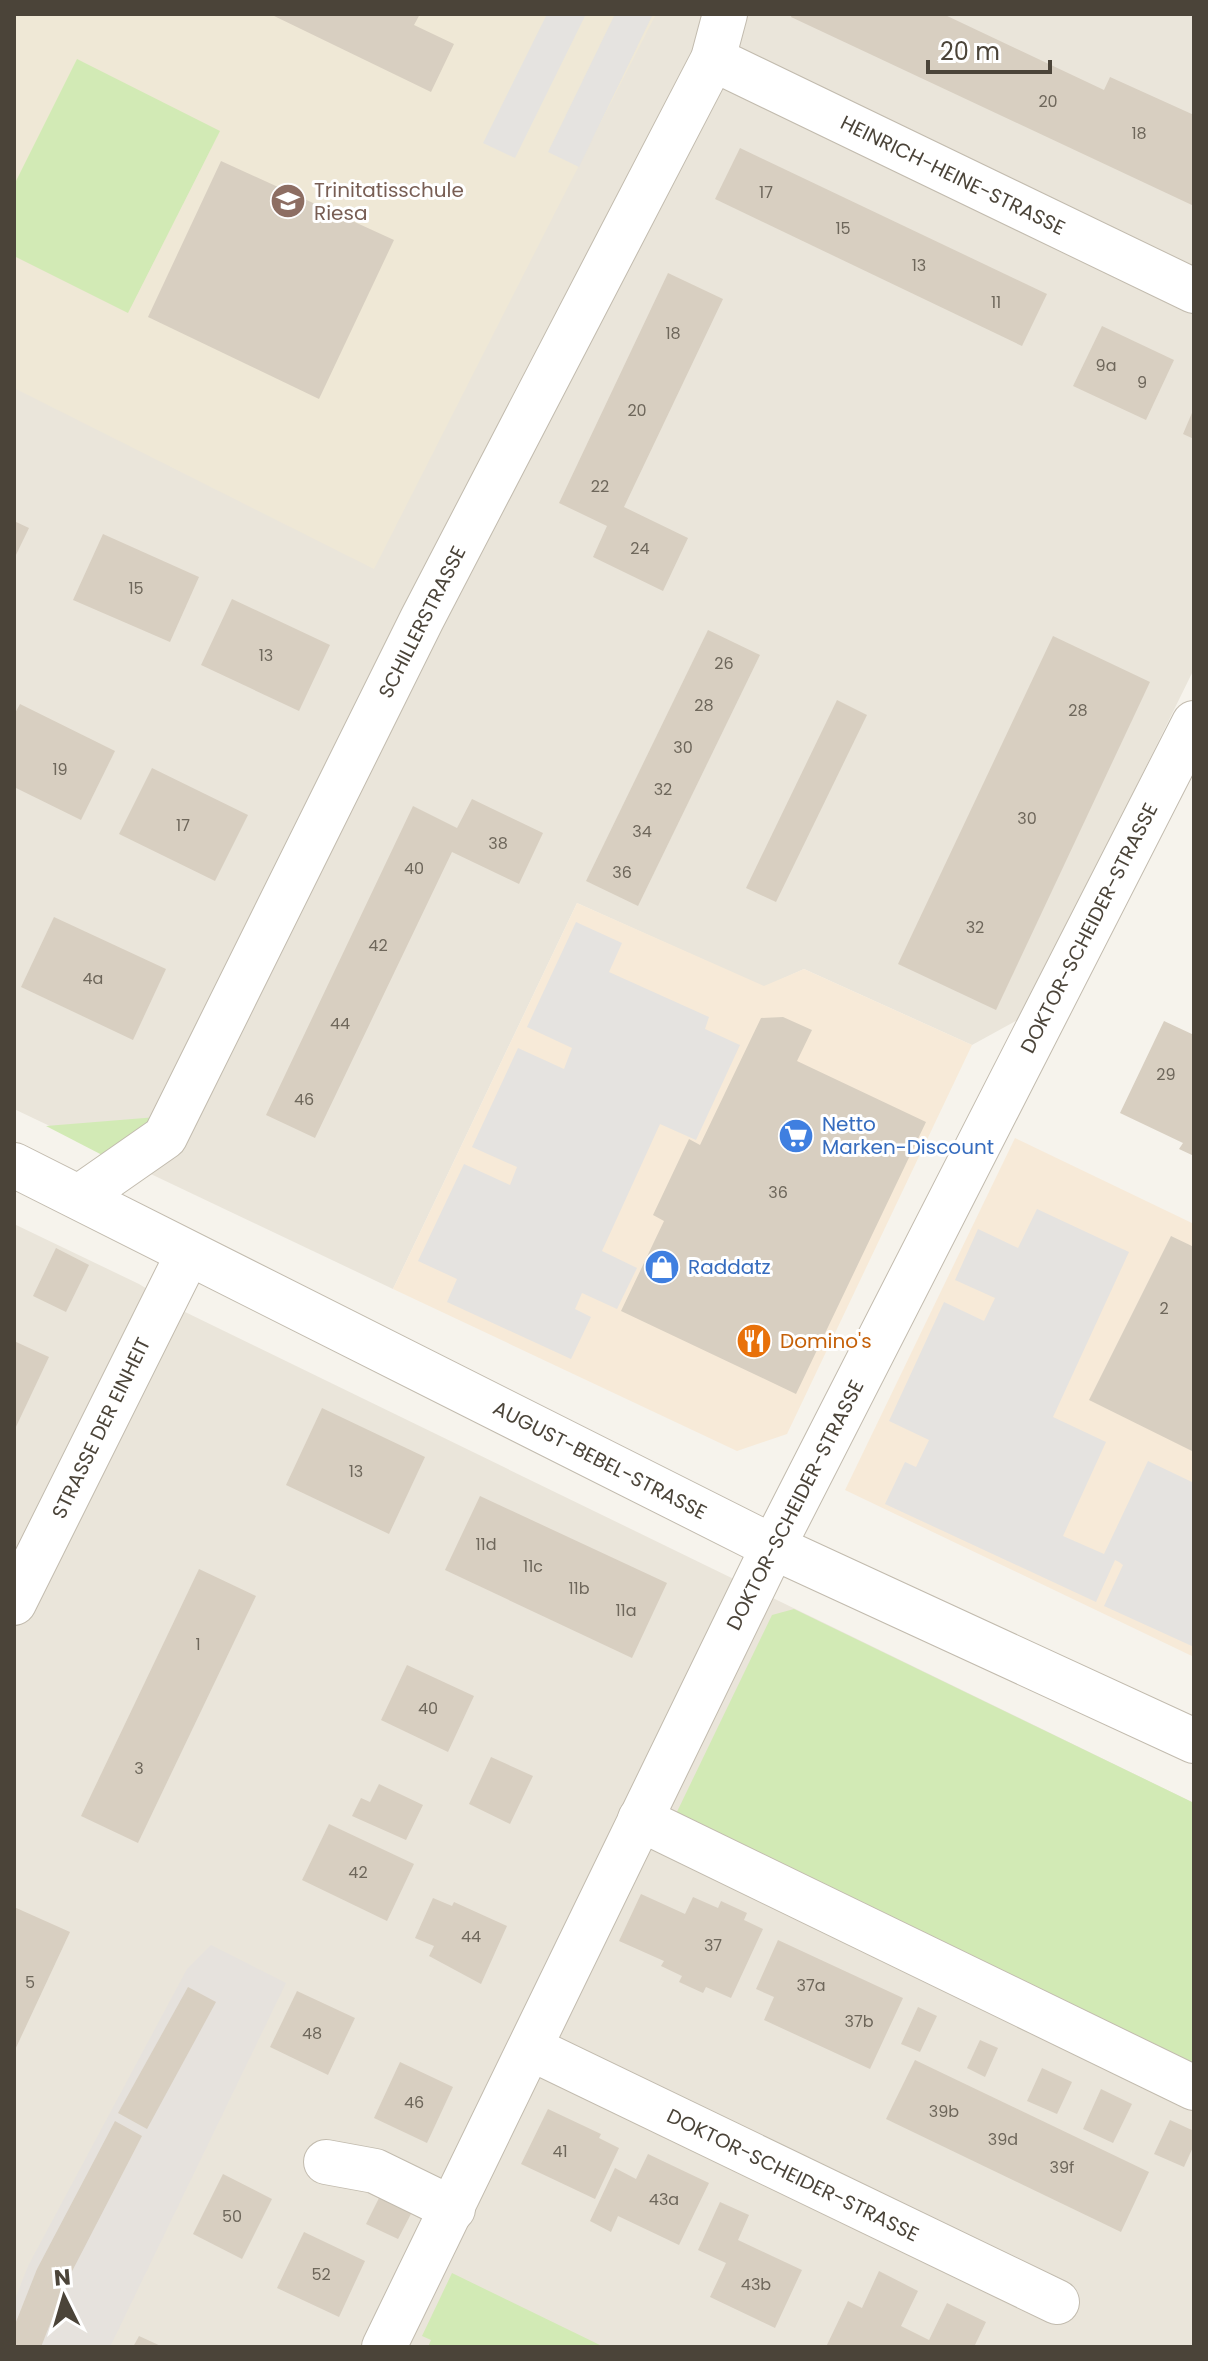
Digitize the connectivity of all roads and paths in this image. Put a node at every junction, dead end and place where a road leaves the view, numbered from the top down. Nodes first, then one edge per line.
1 (725, 14) edge
2 (713, 59) junction
3 (1194, 291) edge
4 (1194, 723) edge
5 (14, 1165) edge
6 (79, 1197) junction
7 (188, 1254) junction
8 (773, 1547) junction
9 (14, 1603) edge
10 (1194, 1741) edge
11 (640, 1819) junction
12 (530, 2048) junction
13 (1194, 2088) edge
14 (326, 2162) dead end
15 (453, 2209) junction
16 (1057, 2302) dead end
17 (384, 2347) edge

1 - 2 street, SCHILLERSTRASSE
2 - 3 street, HEINRICH-HEINE-STRASSE
2 - 6 street, SCHILLERSTRASSE
4 - 8 street, DOKTOR-SCHEIDER-STRASSE
5 - 6 street, AUGUST-BEBEL-STRASSE
6 - 7 street, AUGUST-BEBEL-STRASSE
7 - 8 street, AUGUST-BEBEL-STRASSE
7 - 9 street, STRASSE DER EINHEIT
8 - 10 street, AUGUST-BEBEL-STRASSE
8 - 11 street, DOKTOR-SCHEIDER-STRASSE
11 - 12 street, DOKTOR-SCHEIDER-STRASSE
11 - 13 street
12 - 15 street, DOKTOR-SCHEIDER-STRASSE
12 - 16 street, DOKTOR-SCHEIDER-STRASSE
14 - 15 street
15 - 17 street, DOKTOR-SCHEIDER-STRASSE

